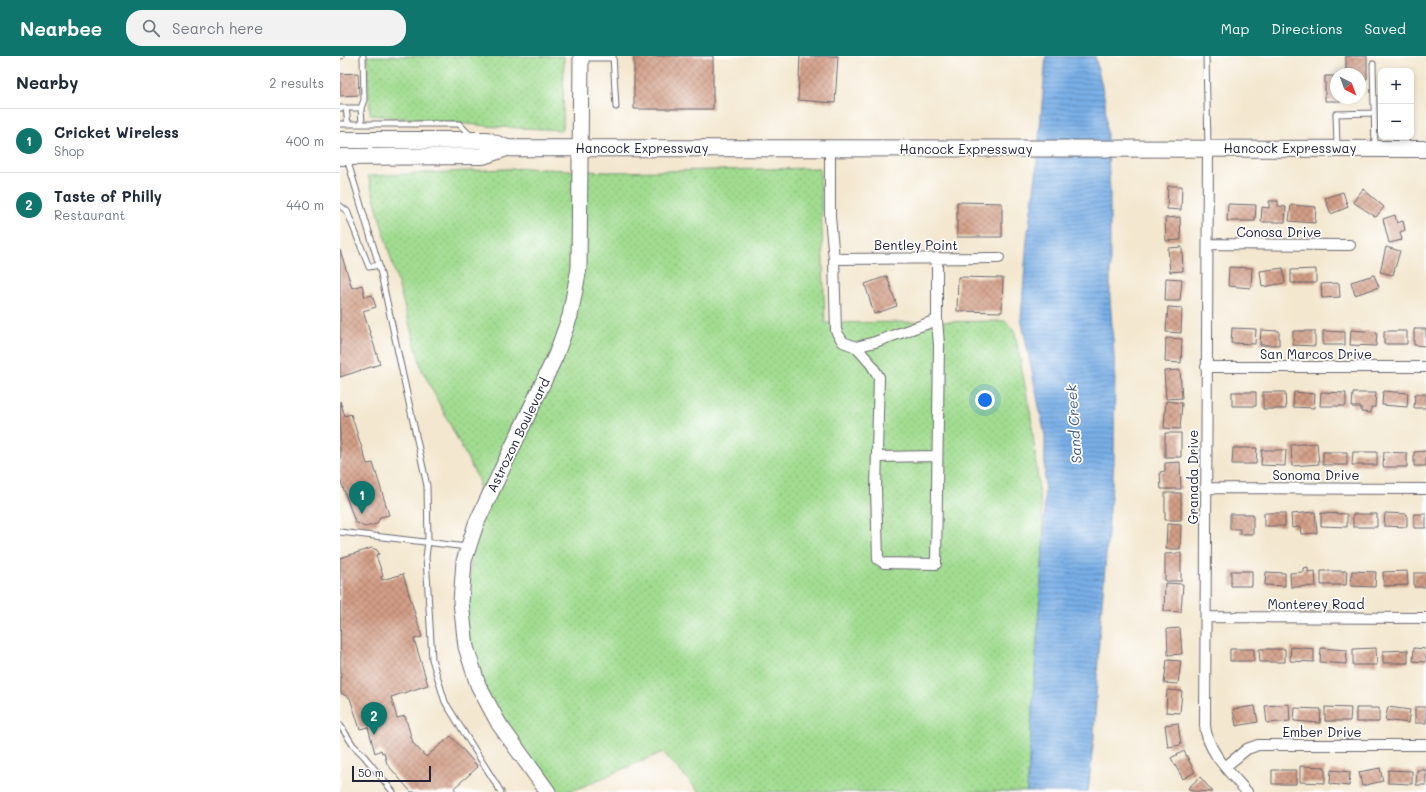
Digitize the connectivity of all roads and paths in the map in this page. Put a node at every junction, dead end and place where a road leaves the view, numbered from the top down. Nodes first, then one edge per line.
1 (363, 56) edge
2 (1206, 56) edge
3 (581, 57) edge
4 (614, 57) edge
5 (1373, 64) dead end
6 (616, 107) dead end
7 (340, 108) edge
8 (346, 108) junction
9 (361, 108) junction
10 (1374, 113) junction
11 (340, 124) edge
12 (348, 124) junction
13 (362, 124) junction
14 (340, 140) edge
15 (474, 140) junction
16 (507, 148) junction
17 (581, 148) junction
18 (1208, 148) junction
19 (830, 149) junction
20 (1337, 149) junction
21 (1375, 149) junction
22 (1426, 149) edge
23 (343, 157) edge
24 (340, 206) edge
25 (1208, 244) junction
26 (1350, 245) dead end
27 (937, 258) junction
28 (999, 258) dead end
29 (834, 259) junction
30 (379, 265) junction
31 (937, 320) junction
32 (856, 347) junction
33 (1206, 366) junction
34 (1426, 367) edge
35 (937, 456) junction
36 (877, 457) junction
37 (1206, 488) junction
38 (1426, 489) edge
39 (340, 532) edge
40 (428, 542) junction
41 (468, 547) junction
42 (1206, 617) junction
43 (1426, 618) edge
44 (340, 725) edge
45 (1426, 745) edge
46 (1225, 767) junction
47 (393, 792) edge
48 (501, 792) edge
49 (548, 792) edge
50 (1247, 792) edge

1 - 9 lane
2 - 18 lane
3 - 4 lane
3 - 17 main road, Astrozon Boulevard
4 - 6 lane
5 - 10 lane
7 - 8 lane
8 - 9 lane
8 - 12 lane
9 - 13 lane
10 - 20 lane
10 - 21 lane
11 - 12 lane
12 - 13 lane
13 - 15 lane
14 - 15 main road, Hancock Expressway
15 - 16 main road, Hancock Expressway
16 - 17 main road, Hancock Expressway
16 - 23 main road, Hancock Expressway
17 - 19 main road, Hancock Expressway
17 - 41 main road, Astrozon Boulevard
18 - 19 main road, Hancock Expressway
18 - 20 main road, Hancock Expressway
18 - 25 street, Granada Drive
19 - 29 street
20 - 21 main road, Hancock Expressway
21 - 22 main road, Hancock Expressway
23 - 30 lane
24 - 30 lane
25 - 26 street, Conosa Drive
25 - 33 street, Granada Drive
27 - 28 street, Bentley Point
27 - 29 street, Bentley Point
27 - 31 street
29 - 32 street
30 - 40 lane
31 - 32 street
31 - 35 street
32 - 36 street
33 - 34 street, San Marcos Drive
33 - 37 street, Granada Drive
35 - 36 street
35 - 36 street
37 - 38 street, Sonoma Drive
37 - 42 street, Granada Drive
39 - 40 lane
40 - 41 lane
40 - 48 lane
41 - 49 main road, Astrozon Boulevard
42 - 43 street, Monterey Road
42 - 46 street, Granada Drive
44 - 47 lane
45 - 46 street, Ember Drive
46 - 50 street, Granada Drive

